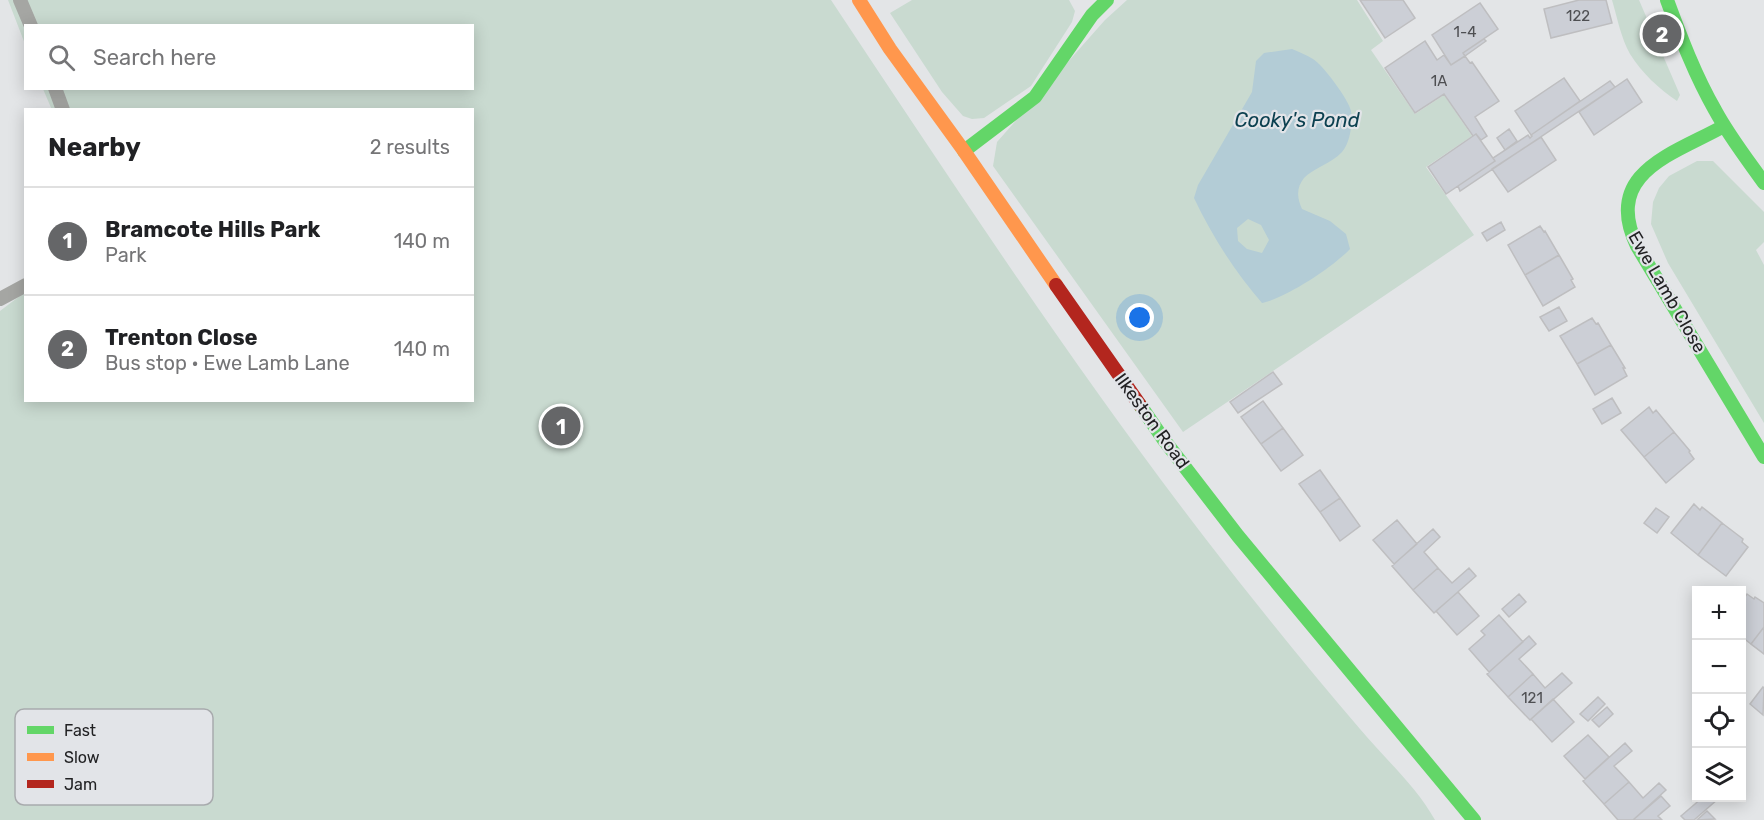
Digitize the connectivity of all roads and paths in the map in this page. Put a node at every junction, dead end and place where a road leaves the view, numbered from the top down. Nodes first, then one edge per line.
1 (21, 0) edge
2 (859, 0) edge
3 (1107, 0) edge
4 (1667, 0) edge
5 (30, 24) edge
6 (56, 90) edge
7 (62, 108) edge
8 (1724, 126) junction
9 (963, 151) junction
10 (1764, 183) edge
11 (24, 286) edge
12 (0, 299) edge
13 (1764, 457) edge
14 (1474, 820) edge

1 - 5 lane
2 - 9 main road, Ilkeston Road
3 - 9 main road
4 - 8 main road
6 - 7 lane
8 - 10 main road
8 - 13 main road, Ewe Lamb Close
9 - 14 main road, Ilkeston Road
11 - 12 lane

